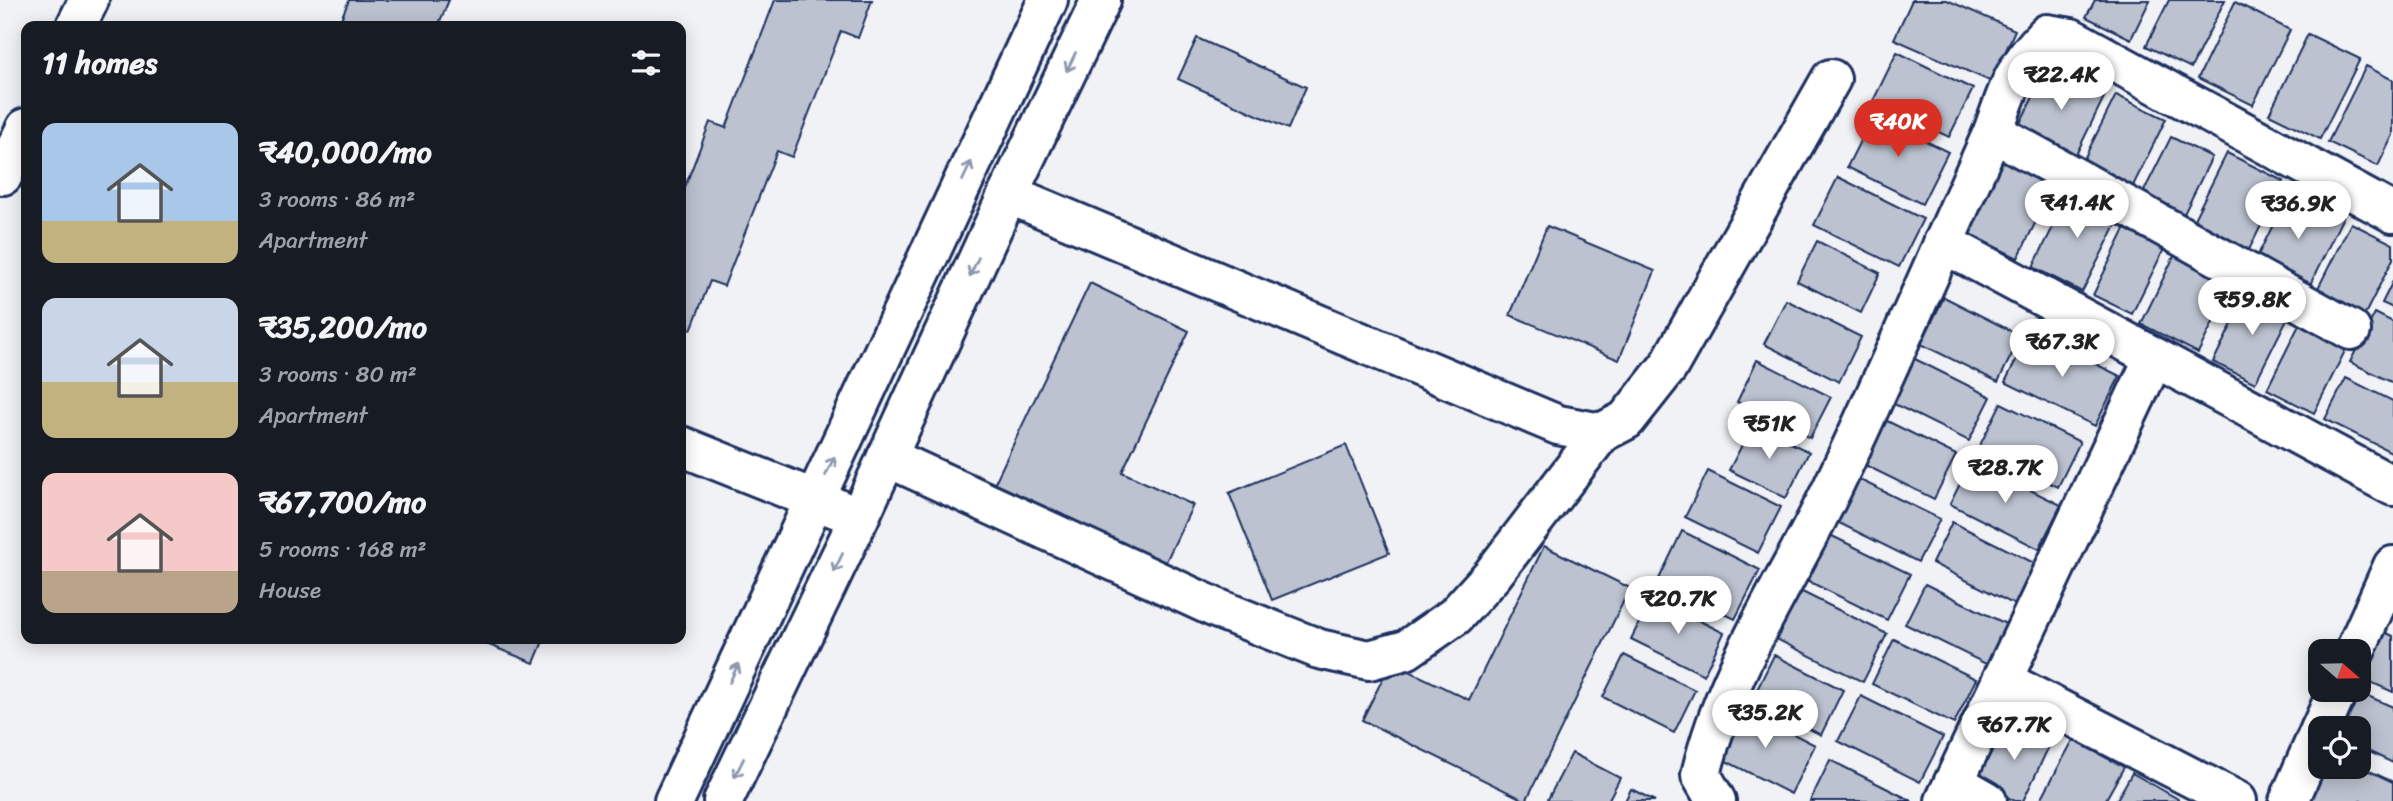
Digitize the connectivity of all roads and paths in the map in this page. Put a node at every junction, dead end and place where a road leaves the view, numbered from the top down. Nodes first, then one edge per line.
1 (89, 0) edge
2 (1048, 0) edge
3 (1101, 0) edge
4 (78, 21) edge
5 (1831, 79) dead end
6 (1993, 132) junction
7 (21, 143) edge
8 (10, 177) edge
9 (1008, 194) junction
10 (2393, 213) edge
11 (1943, 243) junction
12 (2351, 330) dead end
13 (2154, 358) junction
14 (1601, 433) junction
15 (686, 448) edge
16 (887, 457) junction
17 (2393, 486) edge
18 (815, 500) junction
19 (859, 518) junction
20 (2393, 566) edge
21 (2361, 639) edge
22 (2002, 680) junction
23 (2308, 758) edge
24 (1949, 792) edge
25 (674, 801) edge
26 (723, 801) edge
27 (1716, 801) edge
28 (1987, 801) edge
29 (2237, 801) edge
30 (2289, 801) edge

1 - 4 street
18 -> 2 street
3 -> 9 street
5 - 14 street
6 - 10 street
6 - 11 street
6 - 12 street
7 - 8 street
9 - 14 street
9 -> 16 street
11 - 13 street
11 - 27 street
13 - 17 street
13 - 22 street
14 - 16 street
15 - 18 street
16 - 19 street
18 - 19 street
25 -> 18 street
19 -> 26 street
20 - 21 street
22 - 24 street
22 - 29 street
23 - 30 street
24 - 28 street

